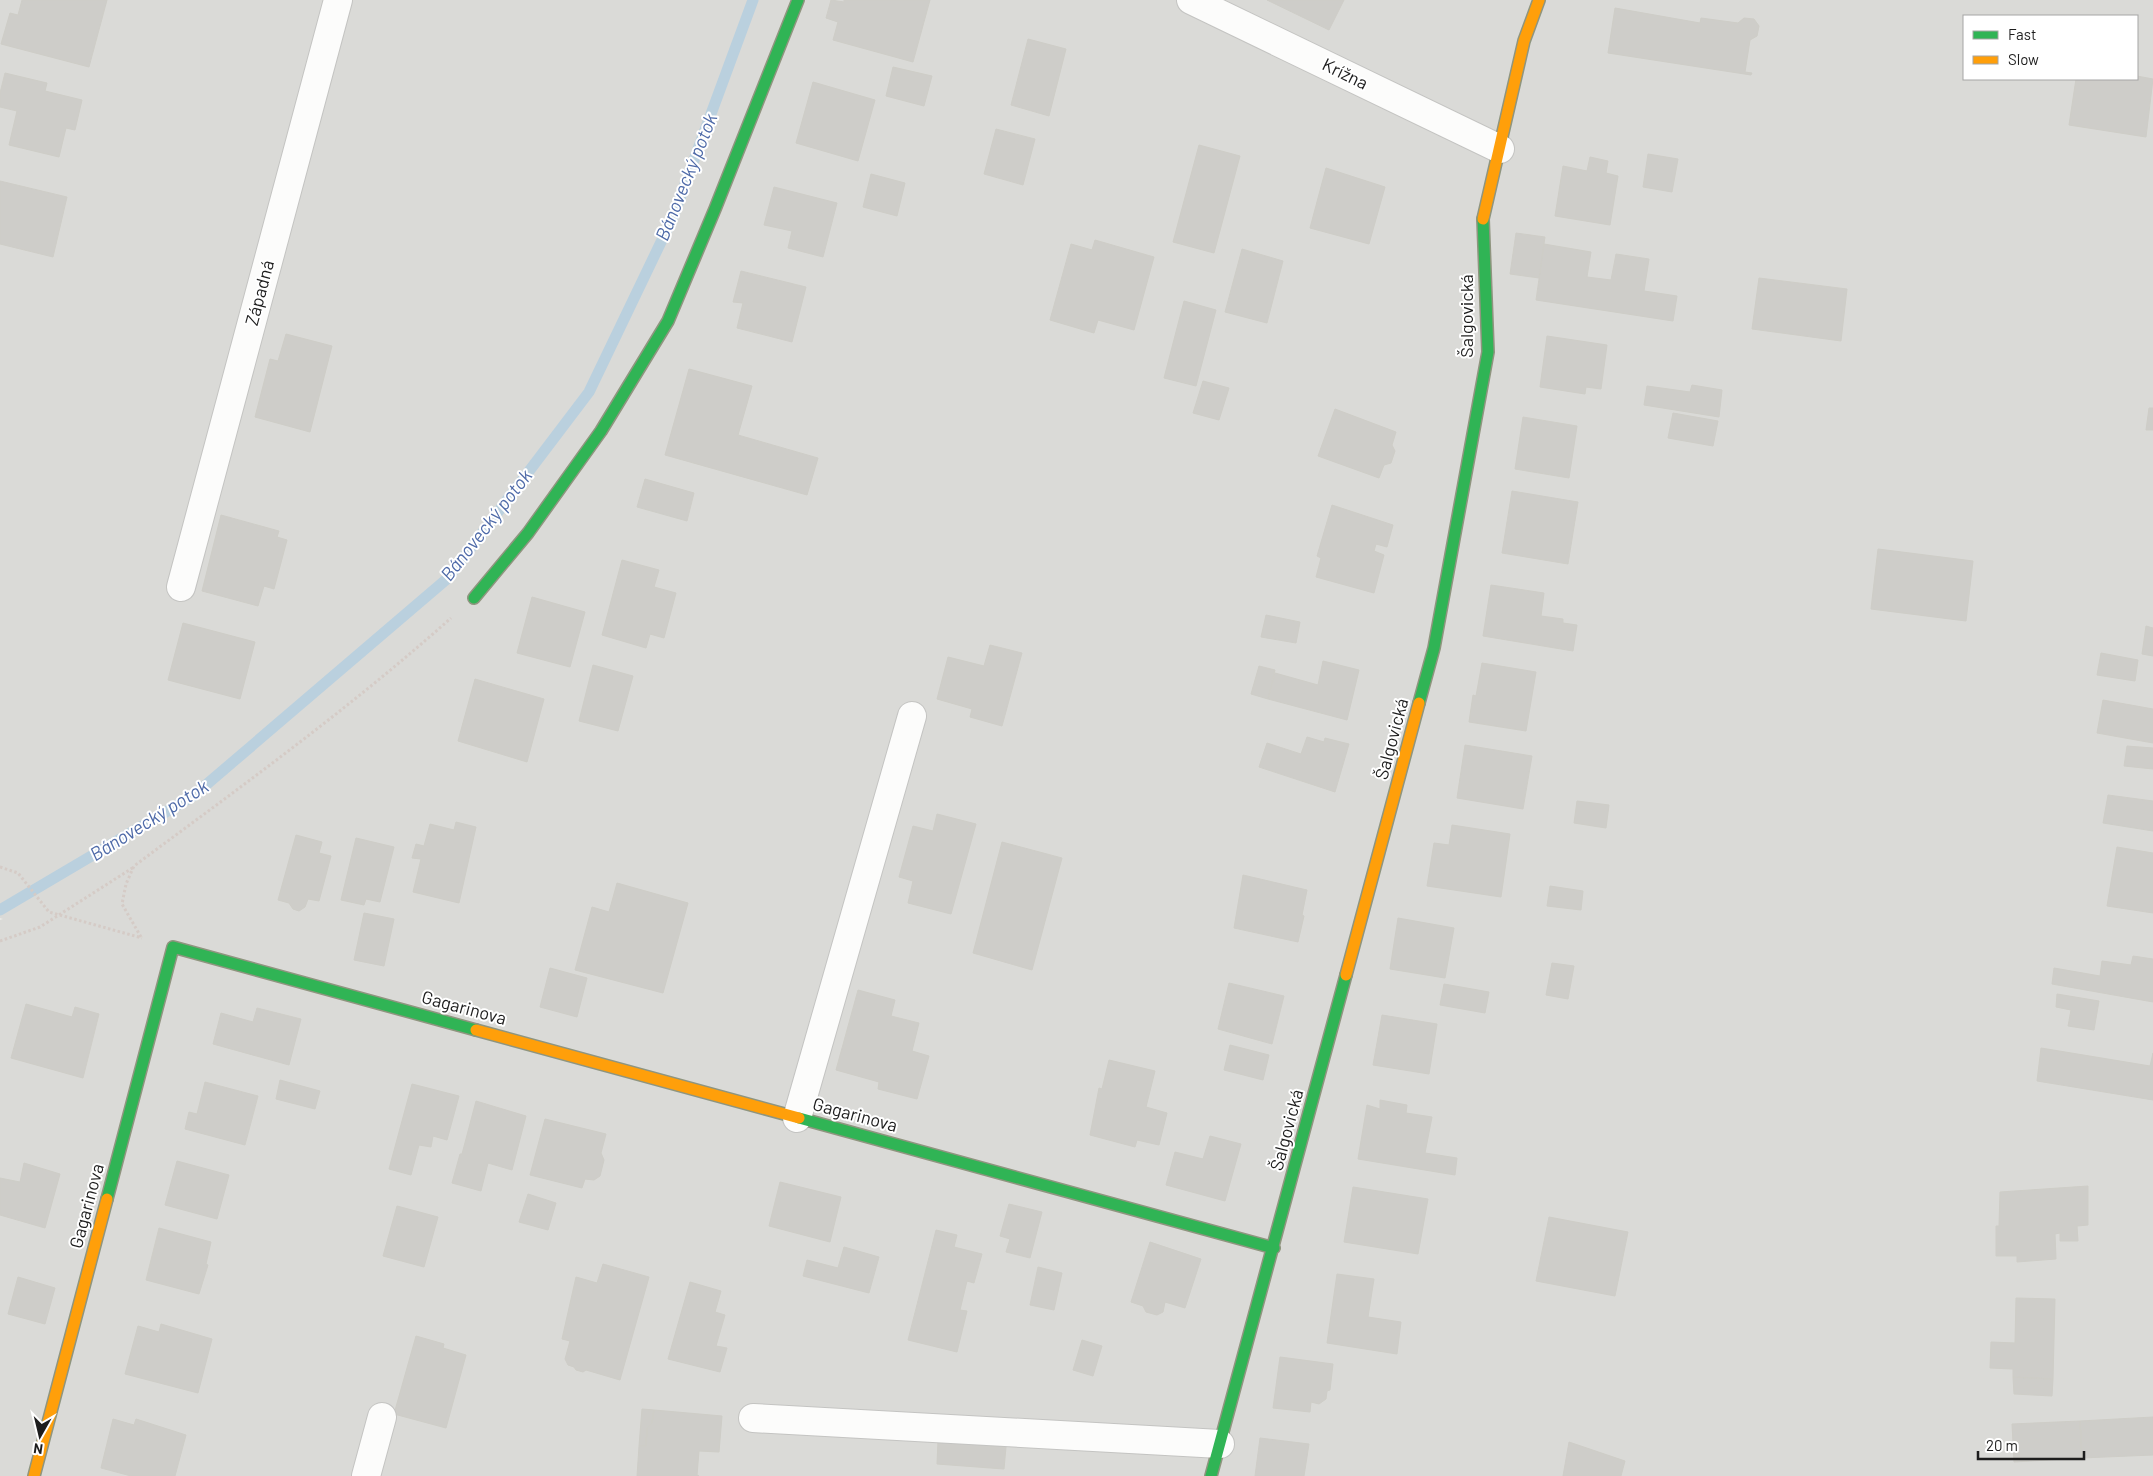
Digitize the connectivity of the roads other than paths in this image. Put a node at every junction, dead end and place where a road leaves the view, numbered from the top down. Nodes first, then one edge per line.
1 (338, 0) edge
2 (798, 0) edge
3 (1191, 0) edge
4 (1538, 0) edge
5 (1500, 149) junction
6 (182, 586) dead end
7 (474, 598) road end
8 (912, 716) dead end
9 (797, 1118) junction
10 (1274, 1248) junction
11 (382, 1417) dead end
12 (753, 1418) dead end
13 (1220, 1444) junction
14 (34, 1476) edge
15 (366, 1476) edge
16 (1211, 1476) edge

1 - 6 street, Západná
2 - 7 street
3 - 5 street, Krížna
4 - 5 street, Šalgovická
5 - 10 street, Šalgovická
8 - 9 street
9 - 10 street, Gagarinova
9 - 14 street, Gagarinova
10 - 13 street, Šalgovická
11 - 15 street
12 - 13 street
13 - 16 street, Šalgovická

